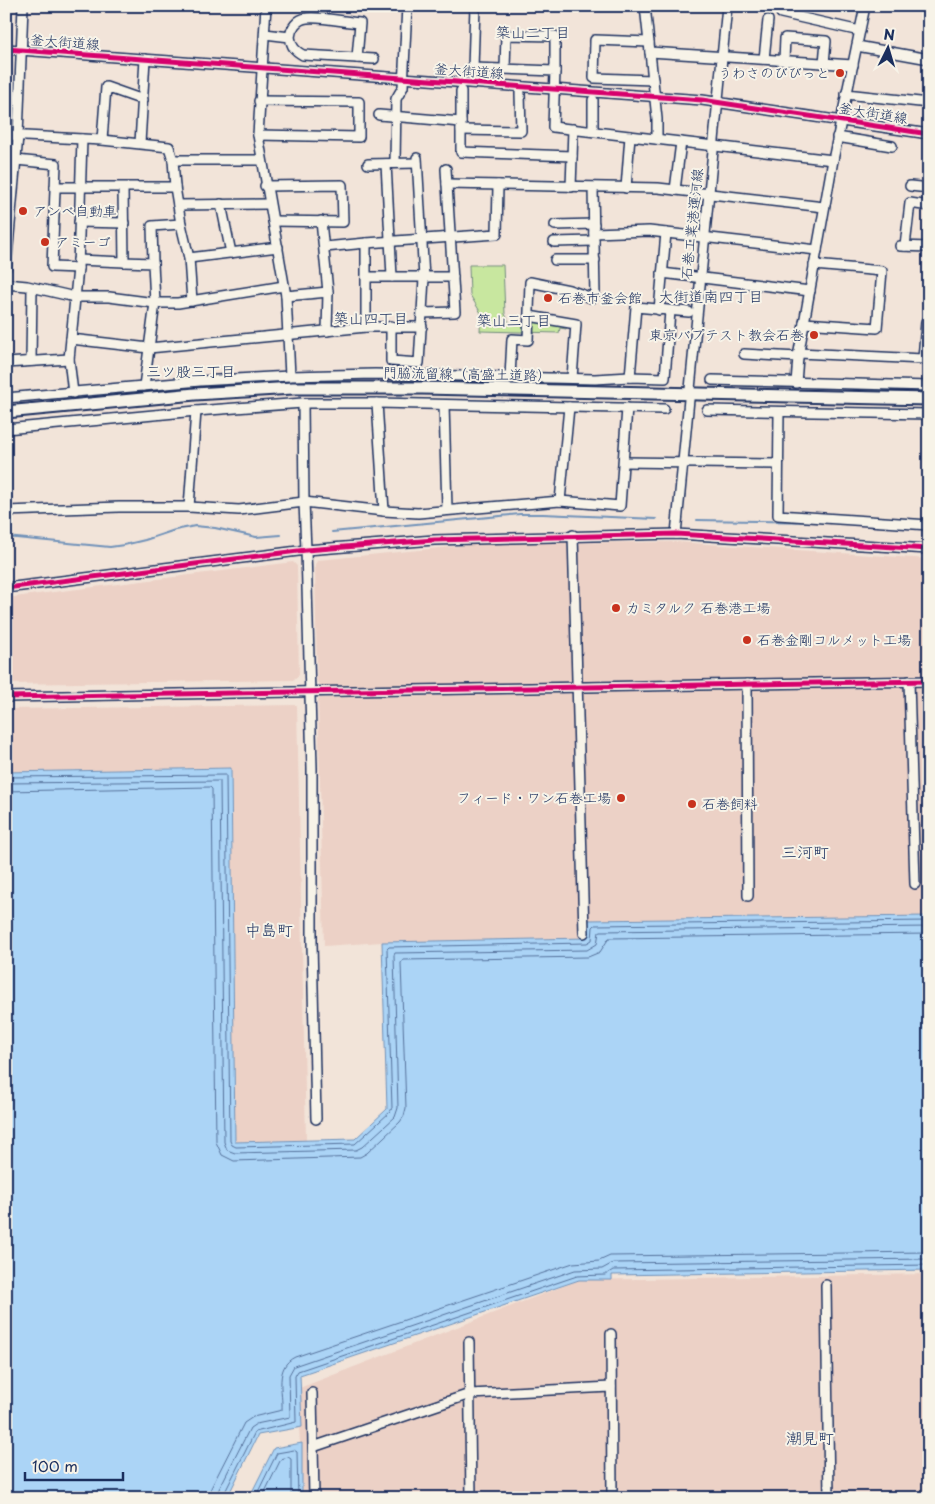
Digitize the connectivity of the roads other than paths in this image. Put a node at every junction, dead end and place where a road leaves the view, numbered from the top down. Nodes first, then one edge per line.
1 (23, 6) edge
2 (266, 6) edge
3 (407, 6) edge
4 (475, 6) edge
5 (645, 6) edge
6 (728, 6) edge
7 (865, 6) edge
8 (792, 11) edge
9 (781, 13) dead end
10 (768, 20) dead end
11 (860, 31) junction
12 (265, 34) junction
13 (290, 37) junction
14 (648, 42) junction
15 (857, 46) junction
16 (6, 49) edge
17 (22, 50) junction
18 (650, 52) junction
19 (723, 57) junction
20 (358, 58) junction
21 (145, 59) junction
22 (374, 59) dead end
23 (764, 59) junction
24 (929, 59) edge
25 (784, 60) junction
26 (824, 64) junction
27 (853, 65) junction
28 (262, 68) junction
29 (505, 69) junction
30 (555, 71) junction
31 (403, 78) junction
32 (653, 80) junction
33 (554, 88) junction
34 (461, 91) dead end
35 (520, 93) dead end
36 (846, 94) junction
37 (654, 96) junction
38 (142, 100) junction
39 (593, 100) dead end
40 (259, 101) junction
41 (718, 101) junction
42 (929, 104) edge
43 (379, 115) dead end
44 (396, 117) junction
45 (841, 120) junction
46 (461, 126) junction
47 (574, 129) junction
48 (593, 131) junction
49 (929, 134) edge
50 (6, 135) edge
51 (18, 136) junction
52 (258, 136) junction
53 (630, 136) junction
54 (837, 137) junction
55 (657, 138) junction
56 (82, 139) junction
57 (102, 140) junction
58 (681, 142) junction
59 (140, 143) junction
60 (714, 146) junction
61 (892, 146) dead end
62 (572, 156) junction
63 (16, 160) junction
64 (173, 160) junction
65 (261, 160) junction
66 (832, 160) junction
67 (390, 163) junction
68 (368, 164) dead end
69 (446, 168) dead end
70 (447, 184) junction
71 (498, 185) junction
72 (265, 186) junction
73 (910, 186) dead end
74 (55, 187) junction
75 (81, 187) junction
76 (175, 187) junction
77 (571, 187) junction
78 (123, 188) junction
79 (593, 188) junction
80 (626, 188) junction
81 (929, 188) edge
82 (675, 190) junction
83 (709, 194) junction
84 (221, 204) junction
85 (268, 204) junction
86 (178, 205) junction
87 (929, 206) edge
88 (824, 207) junction
89 (321, 221) junction
90 (79, 222) junction
91 (273, 222) junction
92 (124, 223) junction
93 (181, 224) junction
94 (555, 225) dead end
95 (594, 233) junction
96 (666, 233) junction
97 (451, 238) junction
98 (705, 238) junction
99 (421, 240) junction
100 (390, 242) junction
101 (554, 242) dead end
102 (366, 243) junction
103 (278, 247) junction
104 (325, 247) junction
105 (929, 247) edge
106 (817, 250) junction
107 (231, 253) junction
108 (189, 258) junction
109 (554, 260) dead end
110 (594, 260) junction
111 (124, 262) junction
112 (153, 263) junction
113 (78, 264) junction
114 (814, 265) junction
115 (6, 268) edge
116 (662, 273) junction
117 (366, 277) junction
118 (392, 277) junction
119 (453, 277) junction
120 (701, 277) junction
121 (424, 278) junction
122 (6, 284) edge
123 (284, 286) junction
124 (32, 288) junction
125 (810, 290) junction
126 (328, 292) junction
127 (286, 296) junction
128 (75, 297) junction
129 (192, 301) junction
130 (155, 303) junction
131 (659, 310) junction
132 (670, 311) junction
133 (422, 312) junction
134 (689, 312) dead end
135 (529, 316) junction
136 (929, 322) edge
137 (804, 323) junction
138 (391, 326) junction
139 (366, 327) junction
140 (422, 327) junction
141 (327, 331) junction
142 (288, 335) junction
143 (71, 339) junction
144 (149, 348) junction
145 (744, 354) dead end
146 (798, 355) junction
147 (68, 359) junction
148 (31, 362) junction
149 (6, 363) edge
150 (290, 376) junction
151 (510, 377) junction
152 (630, 377) junction
153 (572, 378) junction
154 (712, 380) dead end
155 (796, 383) junction
156 (144, 386) junction
157 (929, 386) edge
158 (74, 393) junction
159 (689, 394) junction
160 (6, 398) edge
161 (929, 399) edge
162 (303, 403) junction
163 (377, 403) junction
164 (444, 405) junction
165 (568, 407) junction
166 (627, 408) junction
167 (196, 410) junction
168 (664, 410) dead end
169 (707, 410) dead end
170 (6, 412) edge
171 (779, 412) junction
172 (929, 414) edge
173 (6, 429) edge
174 (624, 462) junction
175 (683, 462) junction
176 (778, 464) junction
177 (560, 501) junction
178 (304, 502) junction
179 (189, 507) junction
180 (446, 509) junction
181 (6, 510) edge
182 (384, 511) junction
183 (929, 524) edge
184 (676, 534) junction
185 (573, 535) junction
186 (929, 549) edge
187 (306, 550) junction
188 (6, 588) edge
189 (929, 681) edge
190 (909, 682) junction
191 (747, 684) junction
192 (577, 687) junction
193 (309, 692) junction
194 (6, 697) edge
195 (915, 884) dead end
196 (748, 896) dead end
197 (584, 933) dead end
198 (316, 1120) dead end
199 (826, 1285) dead end
200 (611, 1334) dead end
201 (469, 1342) dead end
202 (611, 1387) junction
203 (312, 1393) dead end
204 (470, 1394) junction
205 (313, 1447) junction
206 (314, 1498) edge
207 (471, 1498) edge
208 (612, 1498) edge
209 (829, 1498) edge

1 - 17 street
2 - 12 street
3 - 31 street
4 - 29 street
5 - 14 street
6 - 19 street, 石巻工業港運河線
7 - 11 street
8 - 9 street
8 - 11 street
10 - 23 street
11 - 15 street
12 - 13 street
12 - 28 street
13 - 20 street
13 - 20 street
14 - 18 street
14 - 32 street
15 - 24 street
15 - 27 street
16 - 17 street, 釜大街道線
17 - 21 street, 釜大街道線
17 - 51 street
18 - 19 street
18 - 32 street
19 - 23 street
19 - 41 street, 石巻工業港運河線
20 - 22 street
21 - 28 street, 釜大街道線
21 - 38 street
23 - 25 street
25 - 26 street
25 - 26 street
26 - 27 street
27 - 36 street
28 - 31 street, 釜大街道線
28 - 40 street
29 - 30 street
29 - 30 street
30 - 33 street
31 - 33 street, 釜大街道線
31 - 44 street
32 - 37 street
33 - 37 street, 釜大街道線
33 - 47 street
34 - 46 street
35 - 46 street
36 - 42 street
36 - 45 street
37 - 41 street, 釜大街道線
37 - 55 street
38 - 57 street
38 - 59 street
39 - 48 street
40 - 52 street
40 - 52 street
41 - 45 street, 釜大街道線
41 - 60 street, 石巻工業港運河線
43 - 44 street
44 - 46 street
44 - 67 street
45 - 49 street, 釜大街道線
45 - 54 street
46 - 62 street
47 - 48 street
47 - 62 street
48 - 53 street
50 - 51 street
51 - 56 street
51 - 63 street
52 - 65 street
53 - 55 street
53 - 80 street
54 - 61 street
54 - 66 street
55 - 58 street
56 - 57 street
56 - 75 street
57 - 59 street
58 - 60 street
58 - 82 street
59 - 64 street
60 - 66 street
60 - 83 street, 石巻工業港運河線
62 - 77 street
63 - 74 street
63 - 115 street
64 - 65 street
64 - 76 street
65 - 72 street
66 - 88 street
67 - 68 street
67 - 99 street
67 - 100 street
69 - 70 street
70 - 71 street
70 - 97 street
71 - 77 street
71 - 97 street
72 - 85 street
72 - 89 street
73 - 81 street
74 - 75 street
74 - 113 street
75 - 78 street
75 - 90 street
76 - 78 street
76 - 86 street
77 - 79 street
78 - 92 street
79 - 80 street
79 - 95 street
80 - 82 street
82 - 83 street
83 - 88 street
83 - 98 street, 石巻工業港運河線
84 - 85 street
84 - 86 street
84 - 107 street
85 - 91 street
86 - 93 street
87 - 105 street
88 - 106 street
89 - 91 street
89 - 104 street
90 - 92 street
90 - 113 street
91 - 103 street
92 - 111 street
93 - 108 street
93 - 112 street
94 - 95 street
95 - 96 street
95 - 101 street
95 - 110 street
96 - 98 street
96 - 116 street
97 - 99 street
97 - 119 street
98 - 106 street
98 - 120 street, 石巻工業港運河線
99 - 100 street
99 - 121 street
100 - 102 street
100 - 118 street
102 - 104 street
102 - 117 street
103 - 107 street
103 - 123 street
104 - 126 street
106 - 114 street
107 - 108 street
108 - 129 street
109 - 110 street
110 - 135 street
111 - 112 street
111 - 113 street
112 - 130 street
113 - 128 street
114 - 125 street
114 - 137 street
116 - 120 street
116 - 131 street
117 - 118 street
117 - 139 street
118 - 121 street
119 - 121 street
119 - 133 street
120 - 125 street
120 - 159 street, 石巻工業港運河線
121 - 133 street
122 - 124 street
123 - 127 street
123 - 129 street
124 - 128 street
124 - 148 street
125 - 137 street
126 - 127 street
126 - 141 street
127 - 142 street
128 - 130 street
128 - 143 street
129 - 130 street
130 - 144 street
131 - 132 street
131 - 152 street
132 - 134 street
132 - 152 street
133 - 140 street
135 - 151 street
135 - 153 street
136 - 146 street
137 - 146 street
138 - 139 street
138 - 140 street
138 - 140 street
139 - 141 street
141 - 142 street
142 - 144 street
142 - 150 street
143 - 144 street
143 - 147 street
144 - 156 street
145 - 146 street
146 - 155 street
147 - 148 street
147 - 158 street
148 - 149 street
150 - 151 street
150 - 156 street
151 - 153 street
152 - 153 street
154 - 155 street
155 - 157 street
156 - 158 street
158 - 160 street
159 - 161 main road, 門脇流留線（高盛土道路）
159 - 170 main road, 門脇流留線（高盛土道路）
159 - 175 street, 石巻工業港運河線
162 - 163 street
162 - 167 street
162 - 178 street
163 - 164 street
163 - 182 street
164 - 165 street
164 - 180 street
165 - 166 street
165 - 177 street
166 - 168 street
166 - 174 street
167 - 173 street
167 - 179 street
169 - 171 street
171 - 172 street
171 - 176 street
174 - 175 street
174 - 177 street
175 - 176 street
175 - 184 street, 石巻工業港運河線
176 - 183 street
177 - 180 street
178 - 179 street
178 - 182 street
178 - 187 street
179 - 181 street
180 - 182 street
184 - 185 street
184 - 186 street
185 - 187 street
185 - 192 street
187 - 188 street
187 - 193 street
189 - 190 street
190 - 191 street
190 - 195 street
191 - 192 street
191 - 196 street
192 - 193 street
192 - 197 street
193 - 194 street
193 - 198 street
199 - 209 street
200 - 202 street
201 - 204 street
202 - 204 street
202 - 208 street
203 - 205 street
204 - 205 street
204 - 207 street
205 - 206 street

